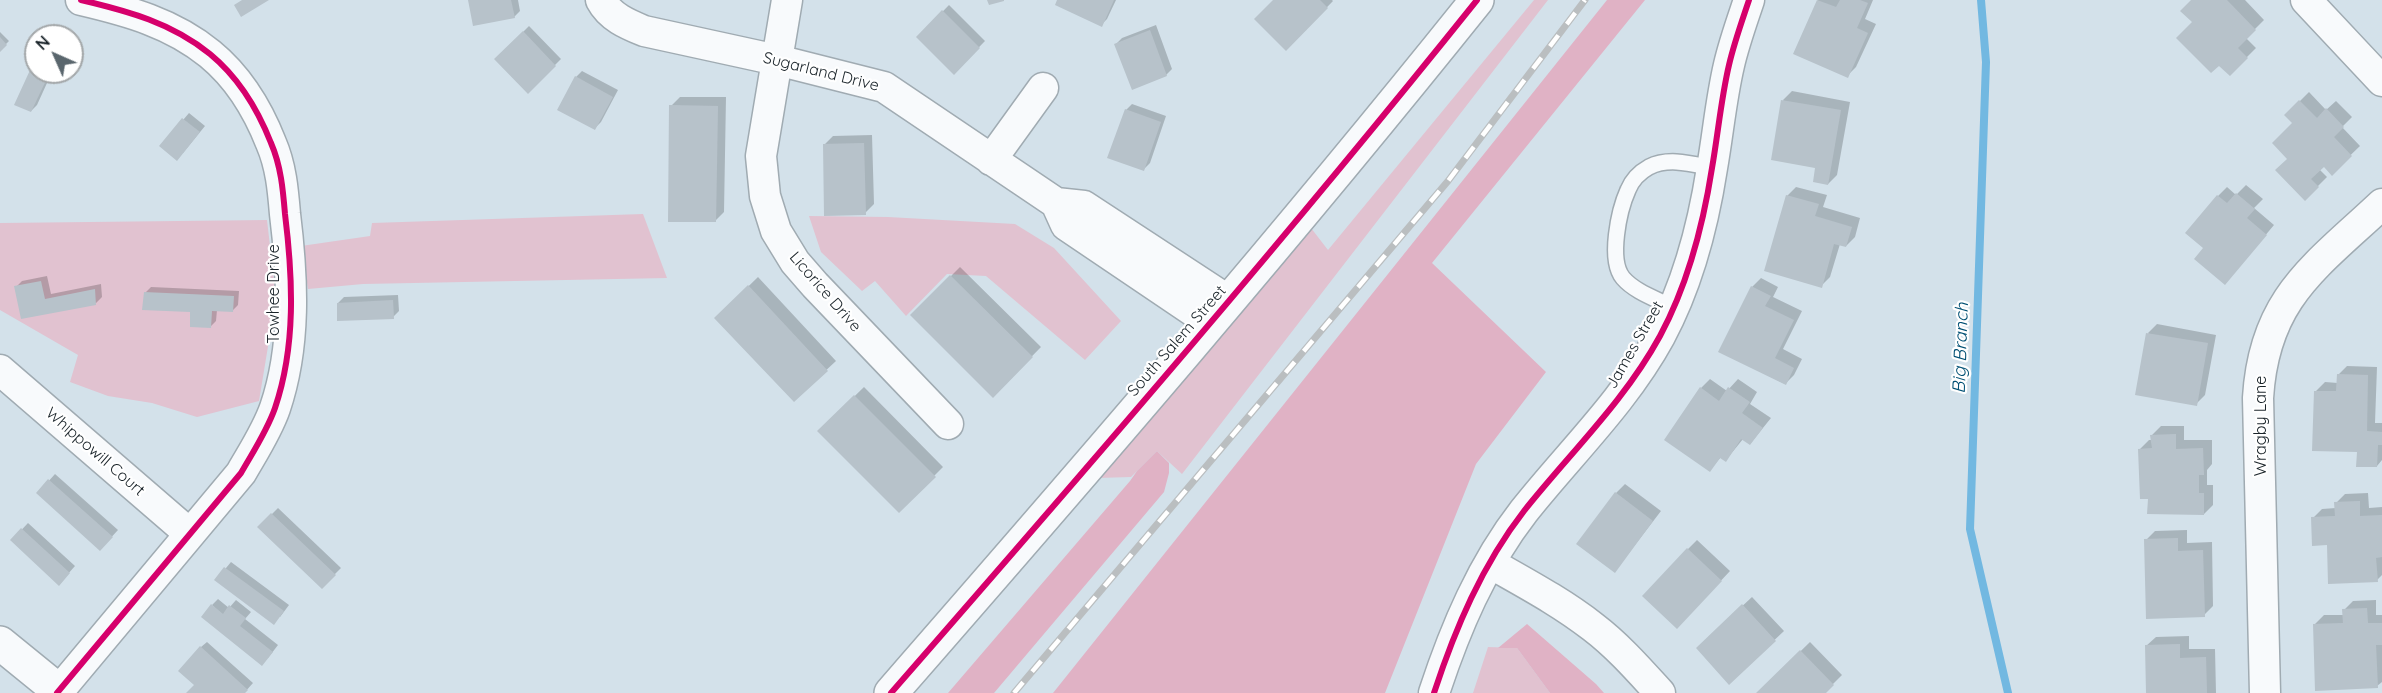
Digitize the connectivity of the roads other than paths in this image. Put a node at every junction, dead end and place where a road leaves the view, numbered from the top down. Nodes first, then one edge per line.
1 (81, 0) edge
2 (601, 0) edge
3 (787, 0) edge
4 (1477, 0) edge
5 (1749, 0) edge
6 (2306, 0) edge
7 (777, 60) junction
8 (2382, 81) edge
9 (1043, 88) dead end
10 (991, 160) junction
11 (1712, 168) junction
12 (2382, 204) edge
13 (1674, 308) junction
14 (1220, 312) junction
15 (0, 370) edge
16 (948, 424) dead end
17 (190, 534) junction
18 (1490, 563) junction
19 (0, 643) edge
20 (58, 692) edge
21 (891, 693) edge
22 (1434, 693) edge
23 (1660, 693) edge
24 (2265, 693) edge

1 - 17 street, Towhee Drive
2 - 7 street, Sugarland Drive
3 - 7 street, Licorice Drive
4 - 14 main road, South Salem Street
5 - 11 street, James Street
6 - 8 street
7 - 10 street, Sugarland Drive
7 - 16 street, Licorice Drive
9 - 10 street
10 - 14 street, Sugarland Drive
11 - 13 street, James Street
11 - 13 lane
12 - 24 street, Wragby Lane
13 - 18 street, James Street
14 - 21 main road, South Salem Street
15 - 17 street, Whippowill Court
17 - 20 street, Towhee Drive
18 - 22 street, James Street
18 - 23 street
19 - 20 main road

